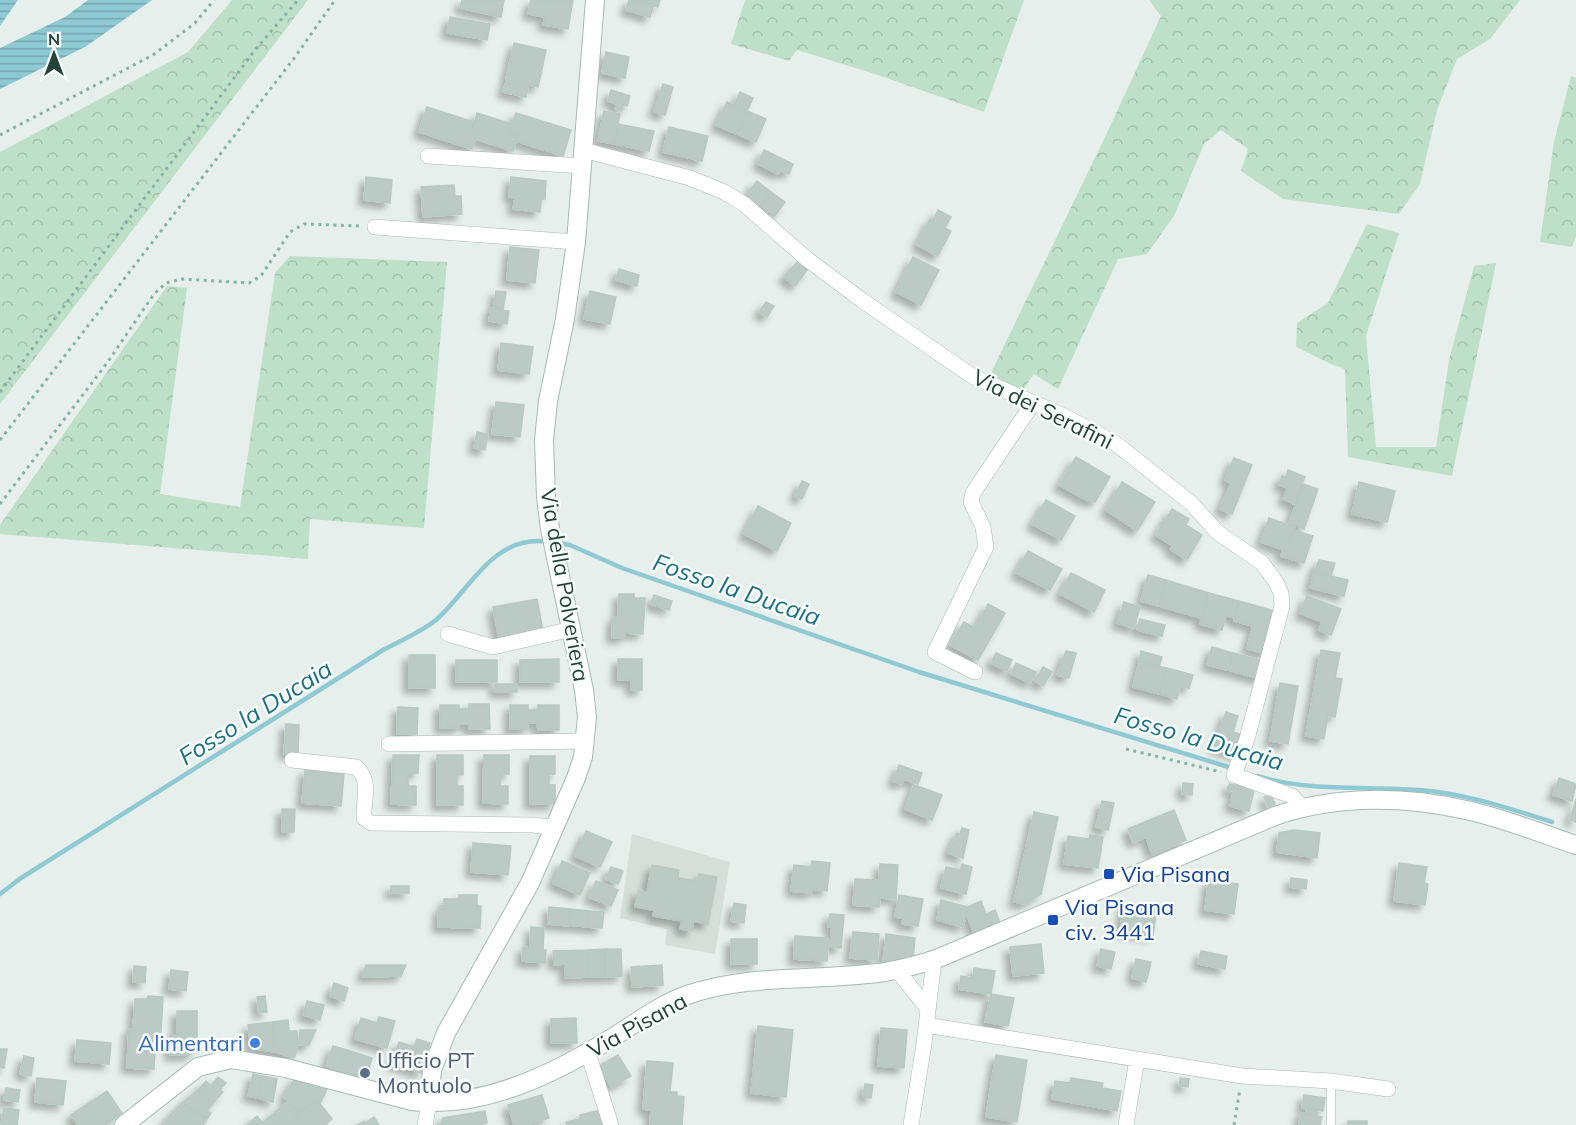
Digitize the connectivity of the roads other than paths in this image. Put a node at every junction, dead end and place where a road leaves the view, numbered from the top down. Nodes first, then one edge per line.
1 (595, 0) edge
2 (429, 156) dead end
3 (582, 158) junction
4 (375, 227) road end
5 (576, 242) junction
6 (1033, 403) junction
7 (572, 629) junction
8 (448, 634) dead end
9 (975, 672) dead end
10 (585, 741) junction
11 (389, 744) dead end
12 (292, 760) dead end
13 (1302, 807) junction
14 (555, 828) junction
15 (1576, 844) edge
16 (934, 960) junction
17 (897, 970) junction
18 (928, 1009) junction
19 (926, 1025) junction
20 (588, 1053) junction
21 (1137, 1059) junction
22 (1331, 1081) junction
23 (1388, 1089) dead end
24 (429, 1102) junction
25 (130, 1124) edge
26 (425, 1125) edge
27 (611, 1125) edge
28 (911, 1125) edge
29 (1126, 1125) edge
30 (1331, 1125) edge

1 - 3 main road, Via della Polveriera
2 - 3 street, Via dei Serafini
3 - 5 main road, Via della Polveriera
3 - 6 street, Via dei Serafini
4 - 5 street
5 - 7 main road, Via della Polveriera
6 - 9 street
6 - 13 street, Via dei Serafini
7 - 8 street
7 - 10 main road, Via della Polveriera
10 - 11 street
10 - 14 main road, Via della Polveriera
12 - 14 street
13 - 15 main road, Via Pisana
13 - 16 main road, Via Pisana
14 - 24 main road, Via della Polveriera
16 - 17 main road, Via Pisana
16 - 18 street
17 - 18 street
17 - 20 main road, Via Pisana
18 - 19 street
19 - 21 street
19 - 28 street
20 - 24 main road, Via Pisana
20 - 27 street
21 - 22 street
21 - 29 street
22 - 23 street
22 - 30 lane
24 - 25 main road, Via Pisana
24 - 26 street

